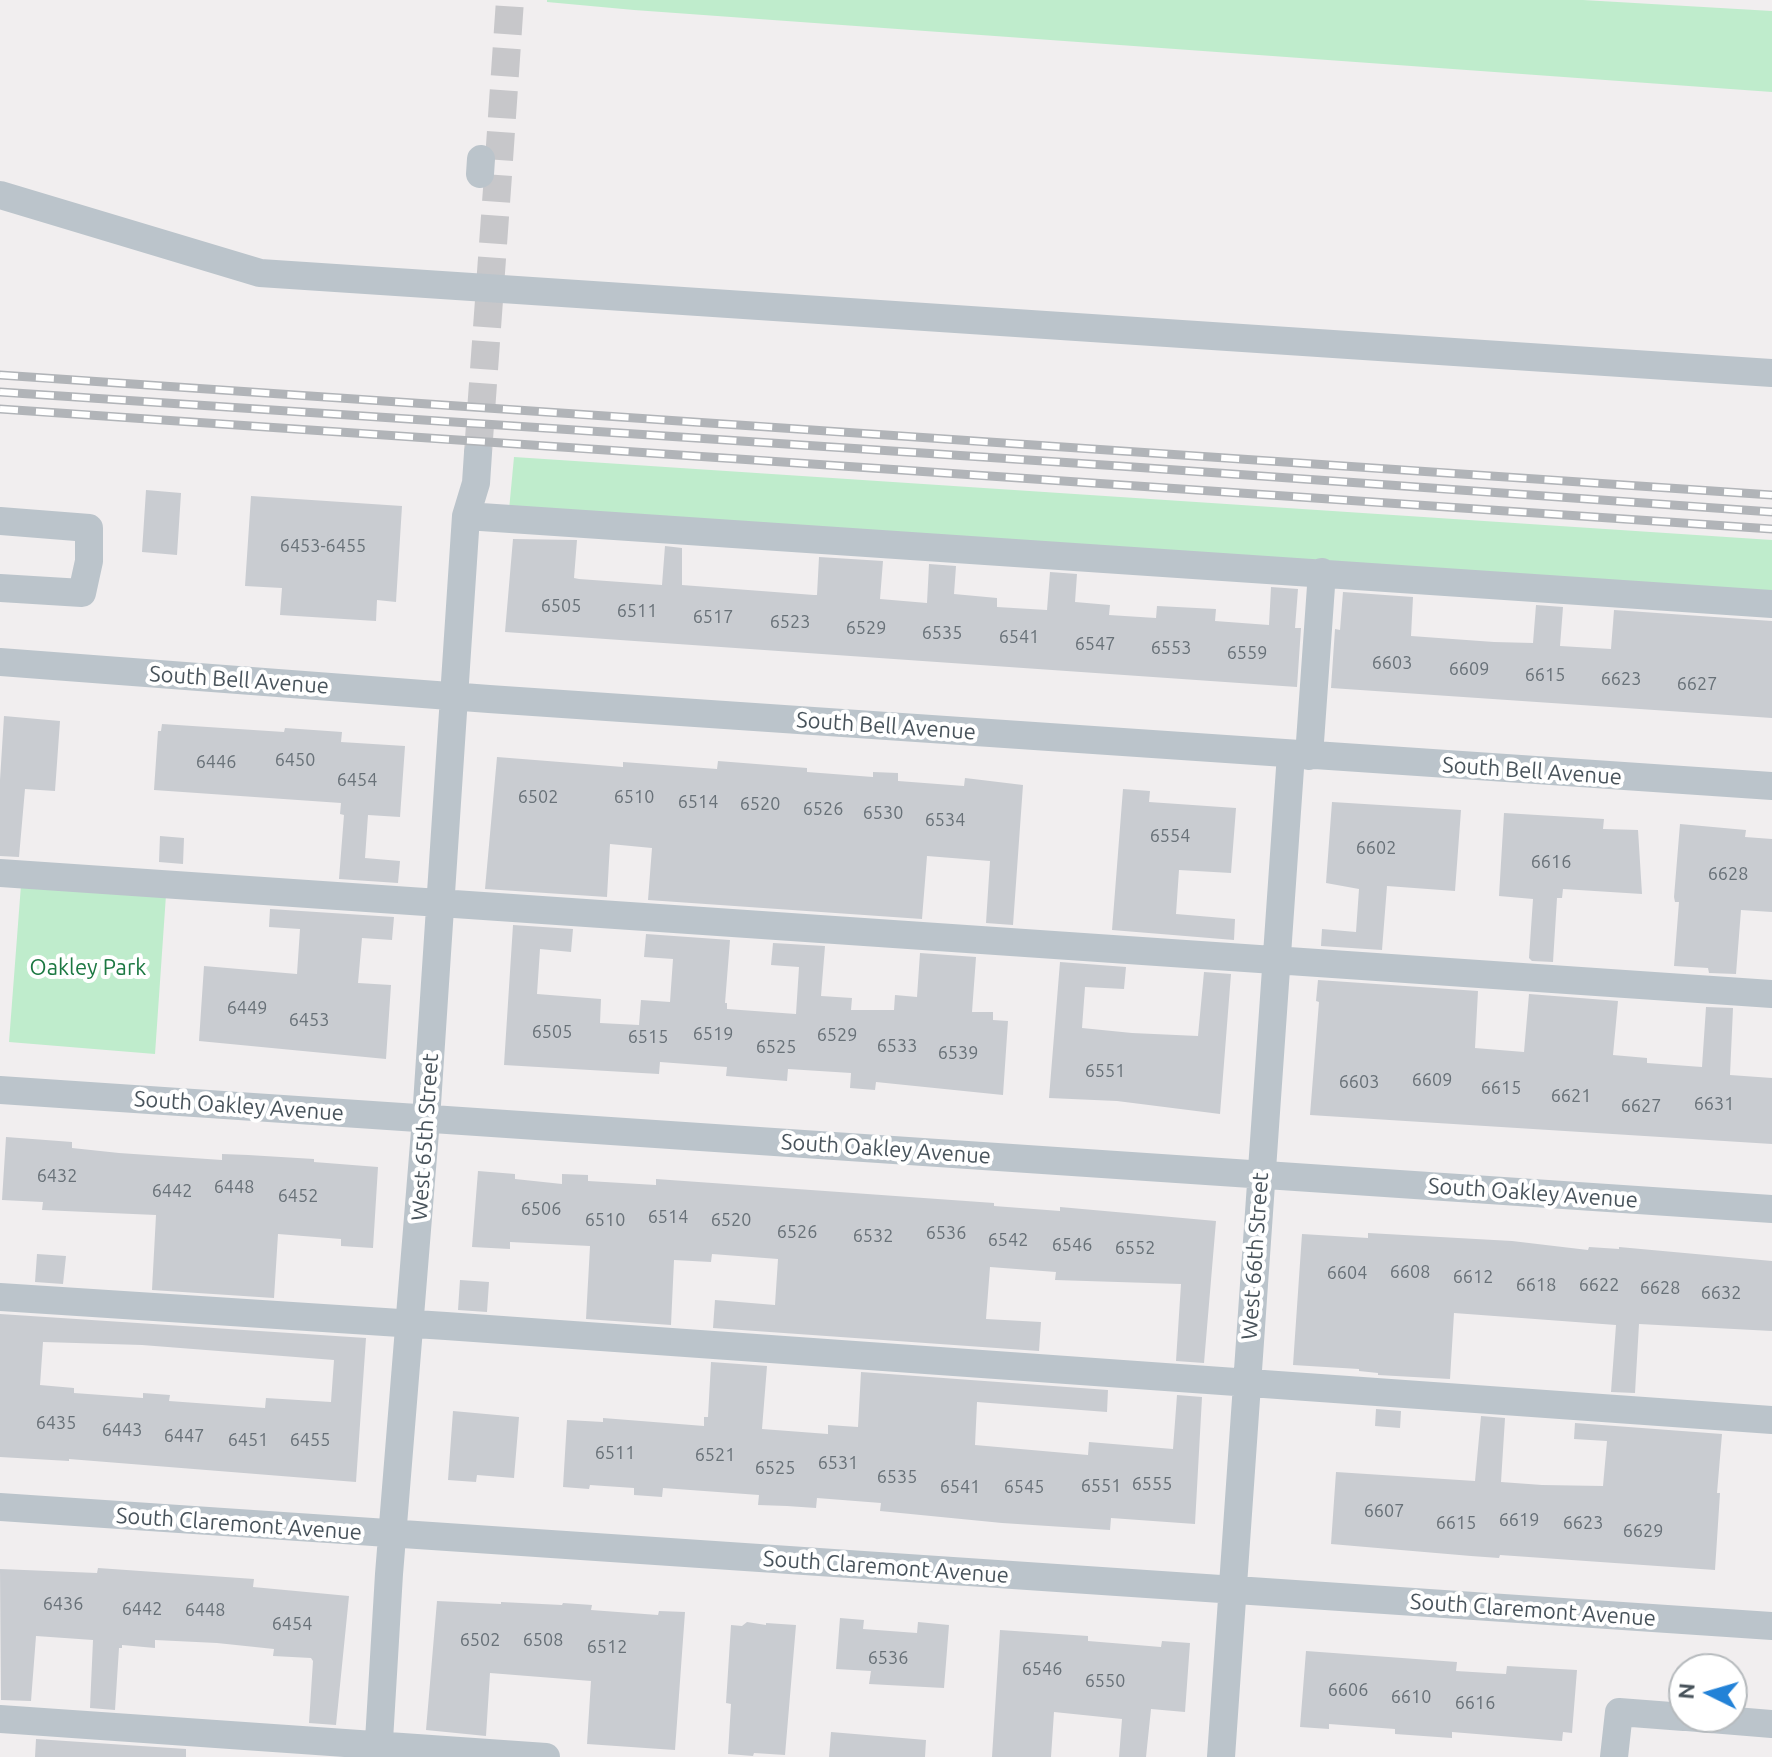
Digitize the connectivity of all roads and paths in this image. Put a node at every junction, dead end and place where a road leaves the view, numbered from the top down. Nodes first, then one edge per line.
1 (0, 195) edge
2 (1772, 373) edge
3 (469, 453) tunnel mouth
4 (466, 516) junction
5 (0, 521) edge
6 (1322, 572) junction
7 (0, 588) edge
8 (1772, 604) edge
9 (0, 662) edge
10 (453, 696) junction
11 (1300, 755) junction
12 (1772, 786) edge
13 (0, 873) edge
14 (441, 902) junction
15 (1276, 962) junction
16 (1772, 994) edge
17 (0, 1090) edge
18 (426, 1119) junction
19 (1261, 1174) junction
20 (1772, 1209) edge
21 (0, 1297) edge
22 (410, 1324) junction
23 (1246, 1382) junction
24 (1772, 1420) edge
25 (0, 1507) edge
26 (393, 1535) junction
27 (1232, 1590) junction
28 (1772, 1626) edge
29 (1668, 1716) edge
30 (0, 1719) edge
31 (1748, 1722) edge
32 (1772, 1724) edge
33 (378, 1751) edge
34 (546, 1757) edge
35 (1221, 1757) edge
36 (1614, 1757) edge

1 - 2 street
3 - 4 street, West 65th Street
4 - 6 street
4 - 10 street, West 65th Street
5 - 7 street
6 - 8 street
6 - 11 street, West 66th Street
9 - 10 street, South Bell Avenue
10 - 11 street, South Bell Avenue
10 - 14 street, West 65th Street
11 - 12 street, South Bell Avenue
11 - 15 street, West 66th Street
13 - 14 street
14 - 15 street
14 - 18 street, West 65th Street
15 - 16 street
15 - 19 street, West 66th Street
17 - 18 street, South Oakley Avenue
18 - 19 street, South Oakley Avenue
18 - 22 street, West 65th Street
19 - 20 street, South Oakley Avenue
19 - 23 street, West 66th Street
21 - 22 street
22 - 23 street
22 - 26 street, West 65th Street
23 - 24 street
23 - 27 street, West 66th Street
25 - 26 street, South Claremont Avenue
26 - 27 street, South Claremont Avenue
26 - 33 street, West 65th Street
27 - 28 street, South Claremont Avenue
27 - 35 street, West 66th Street
29 - 36 street
30 - 33 street
31 - 32 street
33 - 34 street

